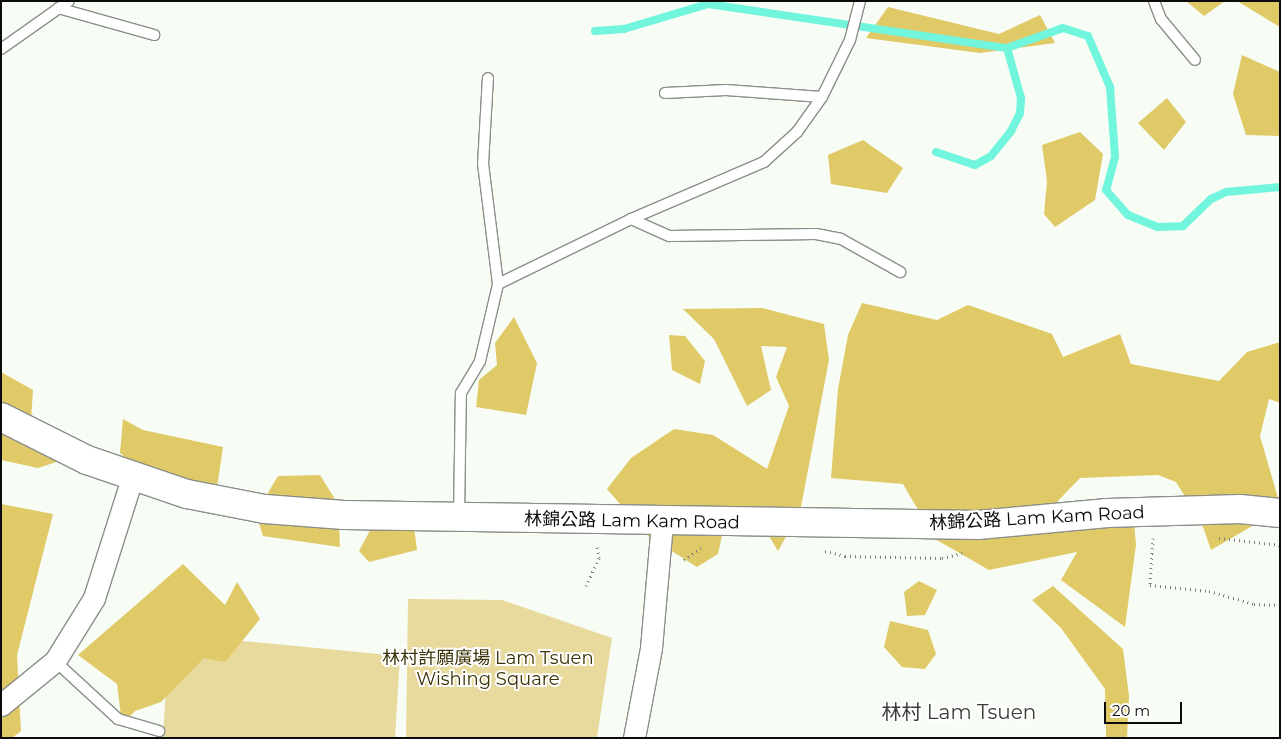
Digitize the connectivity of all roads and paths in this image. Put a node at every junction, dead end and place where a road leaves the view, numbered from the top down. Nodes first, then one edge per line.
1 (69, 1) edge
2 (860, 1) edge
3 (1154, 1) edge
4 (58, 8) junction
5 (154, 35) dead end
6 (1, 49) edge
7 (1195, 60) dead end
8 (488, 78) dead end
9 (665, 93) dead end
10 (822, 97) junction
11 (631, 219) junction
12 (900, 272) dead end
13 (498, 284) junction
14 (1, 417) edge
15 (132, 478) junction
16 (1280, 514) edge
17 (459, 518) junction
18 (662, 523) junction
19 (1154, 534) dead end
20 (605, 540) dead end
21 (586, 586) dead end
22 (1280, 605) edge
23 (56, 661) junction
24 (1, 705) edge
25 (159, 731) dead end
26 (634, 738) edge

1 - 4 lane
2 - 10 lane
3 - 7 lane
4 - 5 lane
4 - 6 lane
8 - 13 lane
9 - 10 lane
10 - 11 lane
11 - 12 lane
11 - 13 lane
13 - 17 lane
14 - 15 main road, 林錦公路 Lam Kam Road
15 - 17 main road, 林錦公路 Lam Kam Road
15 - 23 street
16 - 18 main road, 林錦公路 Lam Kam Road
17 - 18 main road, 林錦公路 Lam Kam Road
18 - 26 street
19 - 22 path
20 - 21 path
23 - 24 street
23 - 25 lane

